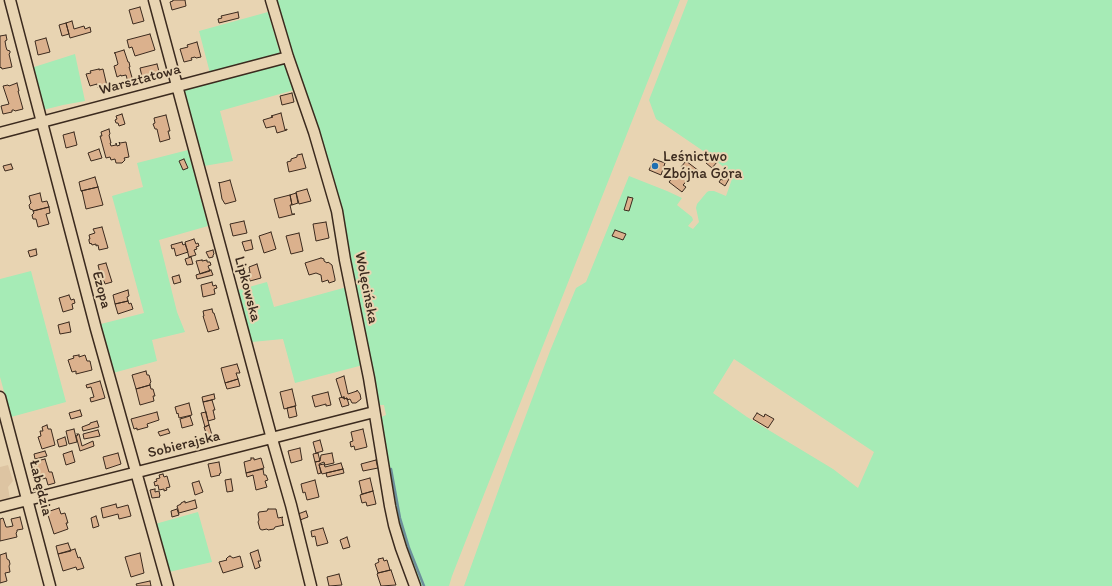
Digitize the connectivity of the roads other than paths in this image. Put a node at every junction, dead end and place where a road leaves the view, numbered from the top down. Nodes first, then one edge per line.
1 (10, 0) edge
2 (154, 0) edge
3 (270, 0) edge
4 (288, 57) junction
5 (177, 86) junction
6 (41, 122) junction
7 (0, 133) edge
8 (0, 397) edge
9 (374, 412) junction
10 (272, 438) junction
11 (136, 473) junction
12 (26, 500) junction
13 (0, 507) edge
14 (50, 586) edge
15 (168, 586) edge
16 (312, 586) edge
17 (415, 586) edge

1 - 6 street, Ezopa
2 - 5 street, Lipkowska
3 - 4 street, Wolęcińska
4 - 5 street, Warsztatowa
4 - 9 street, Wolęcińska
5 - 6 street, Warsztatowa
5 - 10 street, Lipkowska
6 - 7 street, Warsztatowa
6 - 11 street, Ezopa
8 - 12 street, Łabędzia
9 - 10 street, Sobierajska
9 - 17 street, Wolęcińska
10 - 11 street, Sobierajska
10 - 16 street, Lipkowska
11 - 12 street, Sobierajska
11 - 15 street, Ezopa
12 - 13 street, Sobierajska
12 - 14 street, Łabędzia

